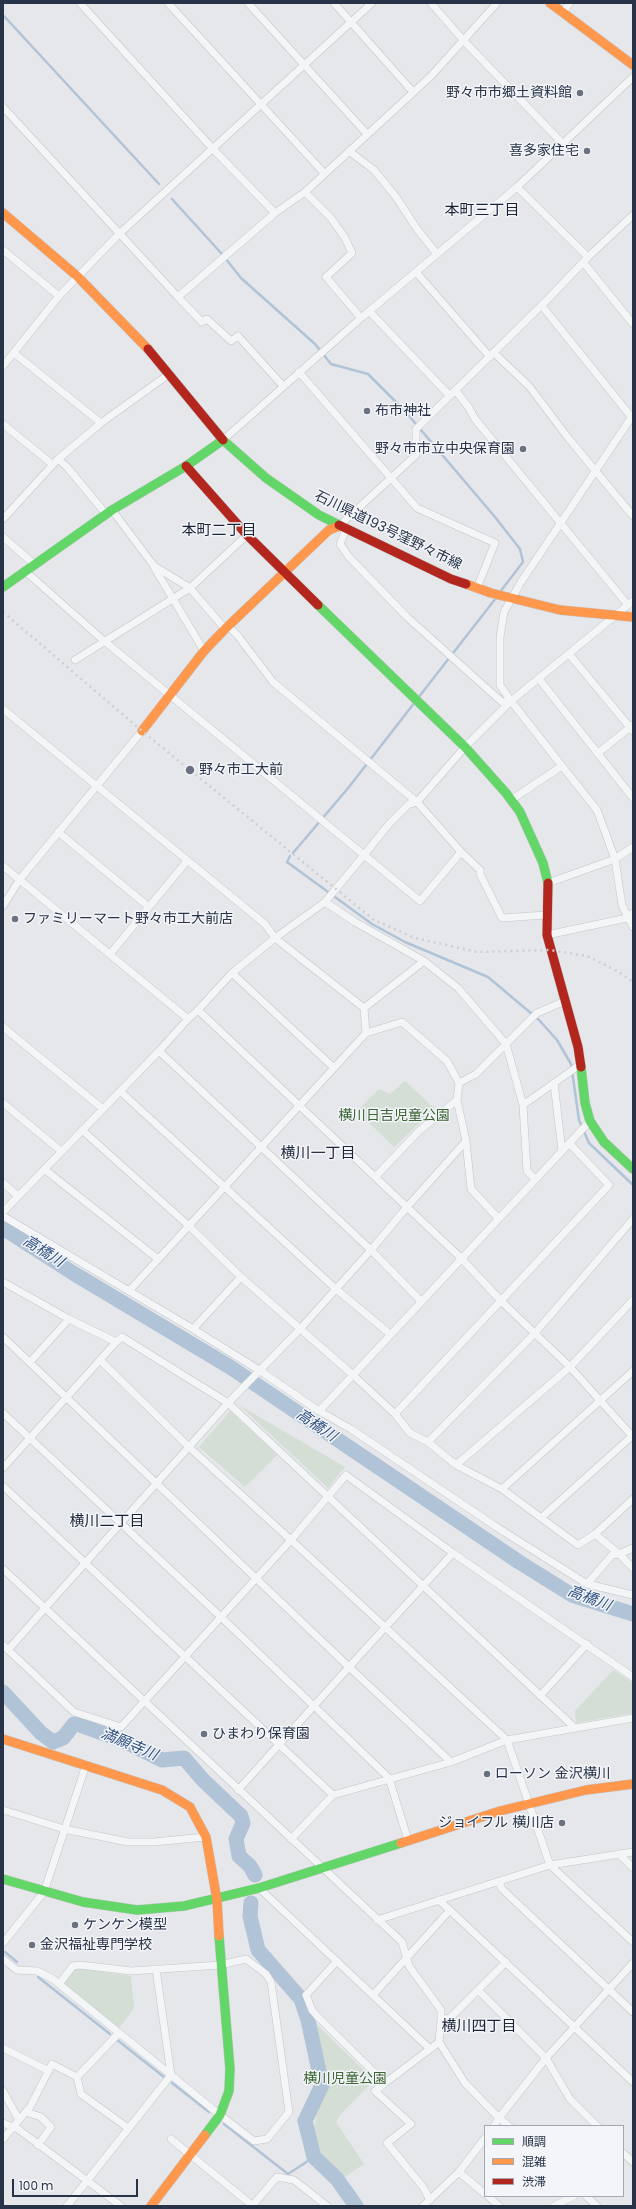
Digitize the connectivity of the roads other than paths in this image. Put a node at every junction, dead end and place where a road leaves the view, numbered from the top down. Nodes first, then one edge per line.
1 (80, 3) edge
2 (168, 3) edge
3 (248, 3) edge
4 (334, 3) edge
5 (372, 3) edge
6 (431, 3) edge
7 (497, 3) edge
8 (550, 3) edge
9 (570, 3) edge
10 (562, 13) junction
11 (352, 22) junction
12 (464, 40) junction
13 (304, 65) junction
14 (633, 65) edge
15 (633, 77) edge
16 (413, 92) junction
17 (261, 105) junction
18 (3, 107) edge
19 (367, 134) junction
20 (564, 145) junction
21 (213, 149) junction
22 (349, 151) junction
23 (324, 173) junction
24 (517, 187) junction
25 (305, 192) junction
26 (3, 213) edge
27 (275, 213) junction
28 (633, 215) edge
29 (118, 234) junction
30 (3, 250) edge
31 (437, 254) junction
32 (586, 259) junction
33 (416, 272) junction
34 (77, 276) junction
35 (59, 296) junction
36 (178, 297) junction
37 (542, 306) junction
38 (369, 311) junction
39 (361, 318) junction
40 (633, 324) edge
41 (14, 353) junction
42 (492, 355) junction
43 (3, 366) edge
44 (299, 372) junction
45 (169, 374) junction
46 (283, 386) junction
47 (453, 394) junction
48 (632, 417) edge
49 (101, 423) junction
50 (3, 424) edge
51 (223, 440) junction
52 (55, 462) junction
53 (186, 466) junction
54 (595, 470) junction
55 (390, 477) junction
56 (109, 512) junction
57 (633, 516) edge
58 (3, 519) edge
59 (561, 525) junction
60 (343, 528) junction
61 (247, 535) junction
62 (3, 537) edge
63 (34, 564) junction
64 (154, 566) junction
65 (25, 571) junction
66 (285, 573) junction
67 (3, 587) edge
68 (190, 588) junction
69 (477, 588) junction
70 (512, 598) junction
71 (172, 600) junction
72 (631, 603) edge
73 (617, 615) junction
74 (633, 617) edge
75 (227, 628) junction
76 (104, 640) junction
77 (204, 651) junction
78 (569, 654) junction
79 (74, 660) dead end
80 (539, 679) junction
81 (171, 695) junction
82 (511, 701) junction
83 (3, 709) edge
84 (632, 728) edge
85 (142, 731) joint
86 (465, 747) junction
87 (598, 753) junction
88 (562, 766) junction
89 (96, 785) junction
90 (633, 798) edge
91 (511, 800) junction
92 (417, 802) junction
93 (58, 832) junction
94 (633, 847) edge
95 (461, 852) junction
96 (364, 855) junction
97 (614, 859) junction
98 (187, 861) junction
99 (3, 866) edge
100 (20, 879) junction
101 (548, 883) junction
102 (326, 900) junction
103 (3, 906) edge
104 (149, 907) junction
105 (546, 915) junction
106 (630, 915) edge
107 (633, 927) edge
108 (547, 934) junction
109 (275, 938) junction
110 (110, 954) junction
111 (424, 961) junction
112 (232, 973) junction
113 (565, 1001) junction
114 (364, 1008) junction
115 (198, 1010) junction
116 (188, 1019) junction
117 (3, 1027) edge
118 (366, 1033) junction
119 (506, 1044) junction
120 (159, 1051) junction
121 (579, 1066) junction
122 (333, 1067) junction
123 (458, 1083) junction
124 (554, 1083) junction
125 (120, 1091) junction
126 (457, 1100) junction
127 (3, 1103) edge
128 (300, 1105) junction
129 (524, 1105) junction
130 (103, 1109) junction
131 (588, 1123) junction
132 (82, 1130) junction
133 (466, 1141) junction
134 (569, 1143) junction
135 (261, 1145) junction
136 (61, 1151) junction
137 (562, 1151) junction
138 (44, 1169) junction
139 (633, 1169) edge
140 (376, 1176) junction
141 (535, 1179) junction
142 (3, 1183) edge
143 (224, 1186) junction
144 (18, 1196) junction
145 (407, 1207) junction
146 (3, 1212) edge
147 (3, 1216) edge
148 (498, 1218) junction
149 (633, 1219) edge
150 (189, 1226) junction
151 (371, 1250) junction
152 (461, 1258) junction
153 (158, 1259) junction
154 (241, 1276) junction
155 (3, 1282) edge
156 (336, 1289) junction
157 (129, 1291) junction
158 (633, 1300) edge
159 (421, 1301) junction
160 (501, 1301) junction
161 (69, 1319) junction
162 (193, 1329) junction
163 (300, 1329) junction
164 (535, 1333) junction
165 (390, 1334) junction
166 (3, 1337) edge
167 (116, 1342) junction
168 (100, 1360) junction
169 (30, 1362) junction
170 (570, 1367) junction
171 (259, 1370) junction
172 (632, 1373) edge
173 (353, 1375) junction
174 (66, 1397) junction
175 (600, 1400) junction
176 (228, 1403) junction
177 (319, 1411) junction
178 (3, 1413) edge
179 (395, 1414) junction
180 (633, 1436) edge
181 (30, 1438) junction
182 (428, 1442) junction
183 (190, 1448) junction
184 (456, 1465) junction
185 (3, 1468) edge
186 (158, 1484) junction
187 (3, 1486) edge
188 (502, 1489) junction
189 (328, 1496) junction
190 (633, 1499) edge
191 (542, 1517) junction
192 (121, 1524) junction
193 (595, 1534) junction
194 (291, 1540) junction
195 (633, 1548) edge
196 (453, 1553) junction
197 (619, 1554) junction
198 (85, 1564) junction
199 (633, 1568) edge
200 (3, 1569) edge
201 (256, 1578) junction
202 (587, 1584) junction
203 (423, 1586) junction
204 (633, 1595) edge
205 (45, 1608) junction
206 (221, 1617) junction
207 (386, 1627) junction
208 (587, 1644) junction
209 (6, 1648) edge
210 (185, 1657) junction
211 (349, 1667) junction
212 (633, 1677) edge
213 (540, 1696) junction
214 (145, 1702) junction
215 (313, 1706) junction
216 (633, 1718) edge
217 (574, 1727) junction
218 (3, 1739) edge
219 (507, 1740) junction
220 (279, 1745) junction
221 (451, 1762) junction
222 (86, 1766) junction
223 (389, 1778) junction
224 (633, 1784) edge
225 (238, 1790) junction
226 (333, 1795) junction
227 (530, 1804) junction
228 (3, 1810) edge
229 (64, 1830) junction
230 (206, 1837) junction
231 (291, 1838) junction
232 (408, 1840) junction
233 (633, 1852) edge
234 (619, 1854) junction
235 (550, 1865) junction
236 (324, 1868) junction
237 (633, 1868) edge
238 (3, 1879) edge
239 (499, 1882) junction
240 (259, 1888) junction
241 (44, 1892) junction
242 (217, 1900) junction
243 (439, 1900) junction
244 (450, 1910) junction
245 (377, 1920) junction
246 (633, 1942) edge
247 (3, 1943) edge
248 (3, 1958) edge
249 (406, 1958) junction
250 (337, 1961) junction
251 (506, 1962) junction
252 (633, 1963) edge
253 (220, 1965) junction
254 (156, 1969) junction
255 (59, 1984) junction
256 (609, 1989) junction
257 (478, 1990) junction
258 (373, 1995) junction
259 (633, 2012) edge
260 (440, 2020) junction
261 (575, 2027) junction
262 (119, 2033) junction
263 (439, 2042) junction
264 (3, 2048) edge
265 (430, 2048) junction
266 (546, 2058) junction
267 (49, 2071) junction
268 (171, 2075) junction
269 (77, 2077) junction
270 (633, 2082) edge
271 (385, 2083) junction
272 (3, 2091) edge
273 (26, 2112) junction
274 (220, 2115) junction
275 (499, 2118) junction
276 (19, 2120) junction
277 (3, 2123) edge
278 (495, 2125) edge
279 (508, 2125) edge
280 (596, 2125) edge
281 (13, 2127) junction
282 (128, 2128) junction
283 (3, 2139) edge
284 (171, 2139) dead end
285 (484, 2139) edge
286 (38, 2144) junction
287 (624, 2154) edge
288 (190, 2156) junction
289 (633, 2162) edge
290 (460, 2172) junction
291 (87, 2181) junction
292 (484, 2193) edge
293 (489, 2197) edge
294 (572, 2197) edge
295 (587, 2197) edge
296 (430, 2200) junction
297 (67, 2206) edge
298 (121, 2206) edge
299 (151, 2206) edge
300 (253, 2206) edge
301 (328, 2206) edge
302 (424, 2206) edge
303 (499, 2206) edge
304 (554, 2206) edge
305 (597, 2206) edge

1 - 21 street
2 - 17 street
3 - 13 street
4 - 11 street
5 - 11 street
6 - 12 street
7 - 12 street
8 - 10 street
9 - 10 street
10 - 14 street
11 - 13 street
11 - 16 street
12 - 16 street
12 - 20 street
13 - 17 street
13 - 19 street
15 - 20 street
16 - 19 street
17 - 21 street
17 - 23 street
18 - 29 street
19 - 22 street
20 - 24 street
21 - 27 street
21 - 29 street
22 - 23 street
22 - 31 street
23 - 25 street
24 - 31 street
24 - 32 street
25 - 27 street
25 - 39 street
26 - 34 street, 石川県道193号窪野々市線
27 - 36 street
28 - 32 street
29 - 34 street
29 - 36 street
30 - 35 street
31 - 33 street
32 - 37 street
32 - 40 street
33 - 38 street
33 - 42 street
34 - 35 street
34 - 45 street, 石川県道193号窪野々市線
35 - 41 street
36 - 46 street
37 - 42 street
37 - 48 street
38 - 39 street
38 - 47 street
39 - 44 street
41 - 43 street
41 - 49 street
42 - 47 street
42 - 54 street
44 - 46 street
44 - 55 street
45 - 49 street
45 - 51 street, 石川県道193号窪野々市線
46 - 51 street
47 - 55 street
47 - 59 street
48 - 54 street
49 - 52 street
50 - 52 street
51 - 53 street
51 - 60 street, 石川県道193号窪野々市線
52 - 56 street
52 - 58 street
53 - 56 street
53 - 61 street
54 - 57 street
54 - 59 street
55 - 60 street
55 - 69 street
56 - 63 street
56 - 64 street
59 - 70 street
59 - 72 street
60 - 66 street
60 - 69 street, 石川県道193号窪野々市線
60 - 82 street
61 - 66 street
61 - 68 street
62 - 63 street
63 - 65 street
64 - 68 street
64 - 71 street
65 - 67 street
65 - 76 street
66 - 75 street
66 - 86 street
68 - 71 street
68 - 75 street
69 - 70 street, 石川県道193号窪野々市線
70 - 73 street, 石川県道193号窪野々市線
70 - 82 street
71 - 76 street
71 - 77 street
72 - 73 street
73 - 74 street, 石川県道193号窪野々市線
73 - 78 street
75 - 77 street
75 - 92 street
76 - 79 street
76 - 81 street
77 - 81 street
78 - 80 street
78 - 84 street
80 - 82 street
80 - 87 street
81 - 85 street
81 - 96 street
82 - 86 street
82 - 88 street
83 - 89 street
84 - 87 street
85 - 89 street
86 - 91 street
86 - 92 street
87 - 90 street
88 - 91 street
88 - 97 street
89 - 93 street
89 - 98 street
91 - 101 street
92 - 95 street
92 - 96 street
93 - 100 street
93 - 104 street
94 - 97 street
95 - 96 street
95 - 105 street
96 - 102 street
97 - 101 street
97 - 106 street
98 - 104 street
98 - 109 street
99 - 100 street
100 - 103 street
100 - 110 street
101 - 105 street
102 - 109 street
102 - 111 street
104 - 110 street
105 - 108 street
106 - 107 street
106 - 108 street
108 - 113 street
109 - 112 street
109 - 114 street
110 - 116 street
111 - 114 street
111 - 119 street
112 - 115 street
112 - 122 street
113 - 119 street
113 - 121 street
114 - 118 street
115 - 116 street
115 - 128 street
116 - 120 street
117 - 130 street
118 - 122 street
118 - 123 street
119 - 123 street
119 - 129 street
120 - 125 street
120 - 135 street
121 - 124 street
121 - 131 street
122 - 128 street
123 - 126 street
124 - 129 street
124 - 137 street
125 - 130 street
125 - 143 street
126 - 133 street
126 - 140 street
127 - 136 street
128 - 135 street
128 - 140 street
129 - 141 street
130 - 132 street
131 - 134 street
131 - 139 street
132 - 136 street
132 - 150 street
133 - 145 street
133 - 148 street
134 - 137 street
134 - 160 street
135 - 143 street
135 - 151 street
136 - 138 street
137 - 141 street
138 - 144 street
138 - 153 street
140 - 145 street
141 - 148 street
142 - 144 street
143 - 150 street
143 - 156 street
144 - 146 street
145 - 151 street
145 - 152 street
147 - 157 street
148 - 152 street
149 - 164 street
150 - 153 street
150 - 154 street
151 - 156 street
151 - 159 street
152 - 159 street
152 - 160 street
153 - 157 street
154 - 162 street
154 - 163 street
155 - 161 street
156 - 163 street
156 - 165 street
157 - 162 street
158 - 170 street
159 - 165 street
160 - 164 street
160 - 179 street
161 - 167 street
161 - 169 street
162 - 171 street
163 - 171 street
163 - 173 street
164 - 170 street
164 - 182 street
165 - 173 street
166 - 169 street
167 - 168 street
167 - 176 street
168 - 174 street
168 - 183 street
169 - 174 street
170 - 175 street
170 - 184 street
171 - 176 street
171 - 177 street
172 - 175 street
173 - 177 street
173 - 179 street
174 - 181 street
174 - 186 street
175 - 180 street
175 - 188 street
176 - 183 street
176 - 189 street
177 - 202 street
178 - 181 street
179 - 182 street
180 - 191 street
181 - 185 street
181 - 192 street
182 - 184 street
183 - 186 street
183 - 194 street
184 - 188 street
186 - 192 street
186 - 201 street
187 - 198 street
188 - 191 street
189 - 194 street
189 - 196 street
189 - 203 street
190 - 193 street
191 - 193 street
192 - 198 street
192 - 206 street
193 - 197 street
194 - 201 street
194 - 207 street
195 - 197 street
196 - 203 street
196 - 208 street
197 - 199 street
197 - 202 street
198 - 205 street
198 - 210 street
200 - 205 street
201 - 206 street
201 - 211 street
202 - 204 street
203 - 207 street
203 - 213 street
205 - 209 street
205 - 214 street
206 - 210 street
206 - 215 street
207 - 211 street
207 - 219 street
208 - 212 street
208 - 213 street
209 - 214 street
210 - 214 street
210 - 220 street
211 - 215 street
211 - 221 street
213 - 217 street
214 - 225 street
215 - 220 street
215 - 223 street
216 - 217 street
217 - 219 street
218 - 222 street
219 - 221 street
219 - 227 street
220 - 225 street
220 - 226 street
221 - 223 street
222 - 229 street
222 - 230 street
223 - 226 street
223 - 232 street
224 - 227 street
225 - 231 street
226 - 231 street
227 - 232 street
227 - 235 street
228 - 229 street
229 - 230 street
229 - 241 street
230 - 242 street
231 - 236 street
232 - 236 street
233 - 234 street
234 - 235 street
234 - 237 street
235 - 239 street
235 - 246 street
236 - 240 street
236 - 245 street
238 - 241 street
239 - 243 street
239 - 256 street
240 - 242 street
240 - 250 street
241 - 242 street
241 - 247 street
242 - 253 street
243 - 244 street
243 - 245 street
244 - 249 street
244 - 251 street
245 - 249 street
248 - 255 street
249 - 258 street
249 - 260 street
250 - 258 street
250 - 271 street
251 - 257 street
251 - 261 street
252 - 256 street
253 - 254 street
253 - 274 street
253 - 274 street
254 - 255 street
254 - 268 street
255 - 262 street
256 - 259 street
256 - 261 street
257 - 260 street
257 - 266 street
258 - 265 street
260 - 263 street
261 - 266 street
261 - 270 street
262 - 268 street
262 - 269 street
263 - 265 street
263 - 275 street
264 - 267 street
265 - 271 street
266 - 275 street
266 - 280 street
267 - 269 street
267 - 273 street
268 - 274 street
268 - 282 street
269 - 282 street
271 - 296 street
272 - 276 street
273 - 276 street
273 - 286 street
274 - 288 street
275 - 278 street
275 - 279 street
276 - 281 street
277 - 281 street
281 - 283 street
281 - 286 street
282 - 291 street
284 - 288 street
285 - 290 street
286 - 291 street
287 - 289 street
288 - 299 street
288 - 300 street
290 - 292 street
290 - 296 street
291 - 297 street
291 - 298 street
293 - 303 street
294 - 304 street
295 - 305 street
296 - 302 street
300 - 301 street

